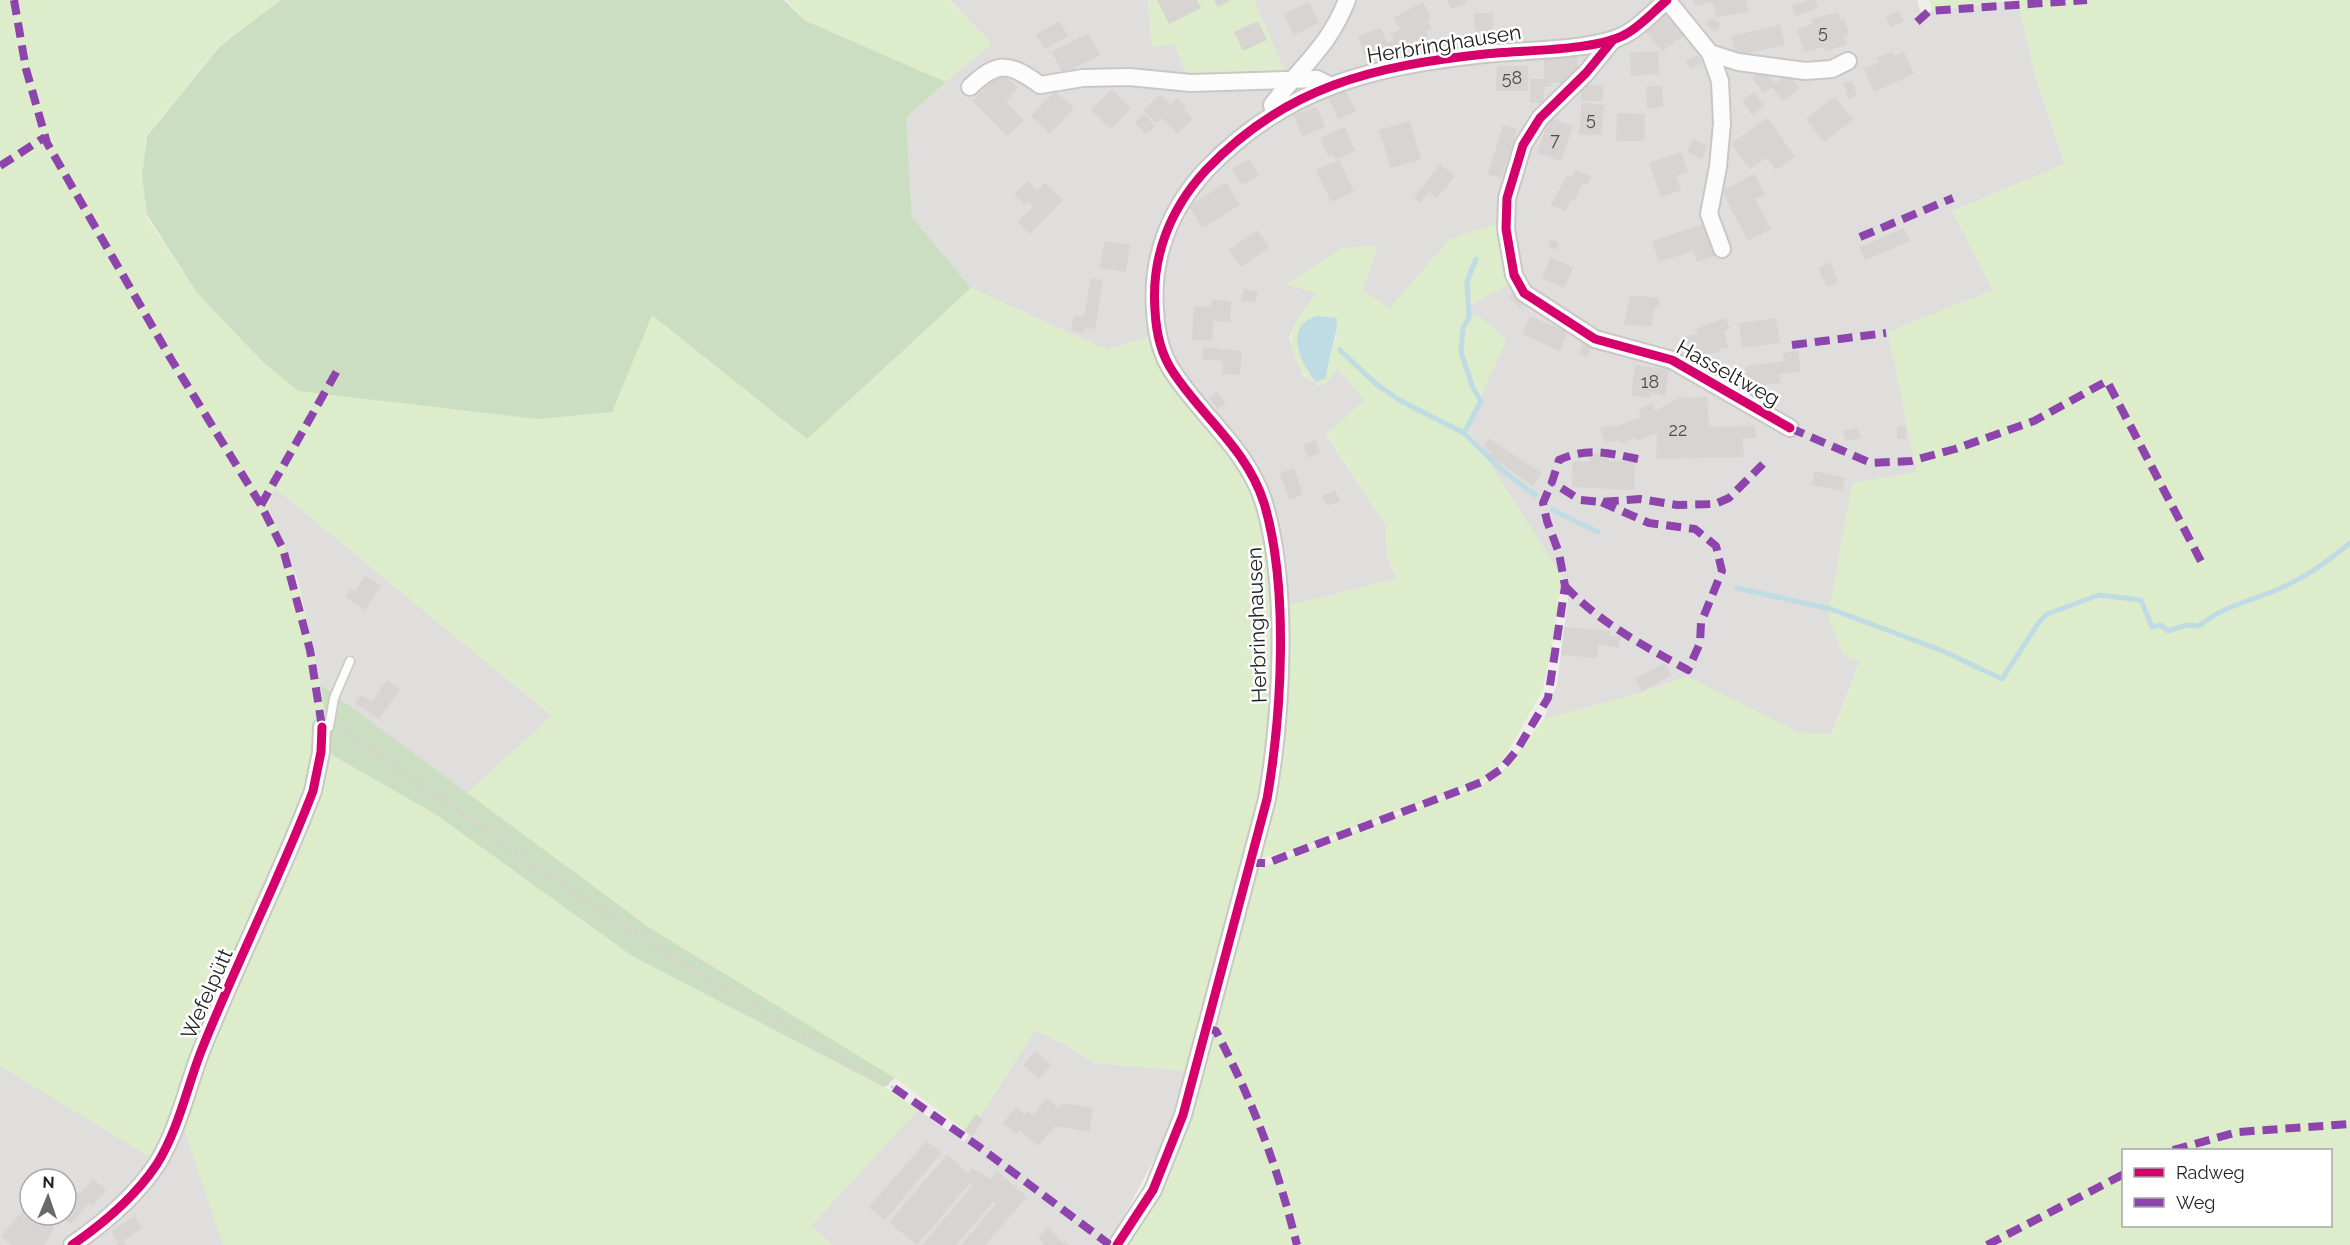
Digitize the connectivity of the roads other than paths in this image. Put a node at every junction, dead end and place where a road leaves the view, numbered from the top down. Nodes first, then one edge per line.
1 (1347, 0) edge
2 (1667, 0) edge
3 (1613, 40) junction
4 (1710, 53) junction
5 (1848, 61) dead end
6 (1291, 79) junction
7 (1329, 85) junction
8 (970, 87) dead end
9 (1274, 112) junction
10 (1722, 249) dead end
11 (1790, 428) dead end
12 (350, 661) dead end
13 (326, 727) joint
14 (72, 1245) edge
15 (1117, 1245) edge

1 - 6 street, Herbringhausen
2 - 3 street, Herbringhausen
2 - 4 street
3 - 7 street, Herbringhausen
3 - 11 street, Hasseltweg
4 - 5 street
4 - 10 street
6 - 7 street, Herbringhausen
6 - 8 street, Herbringhausen
6 - 9 street, Herbringhausen
7 - 9 street, Herbringhausen
9 - 15 street, Herbringhausen
12 - 13 lane
13 - 14 street, Wefelpütt

